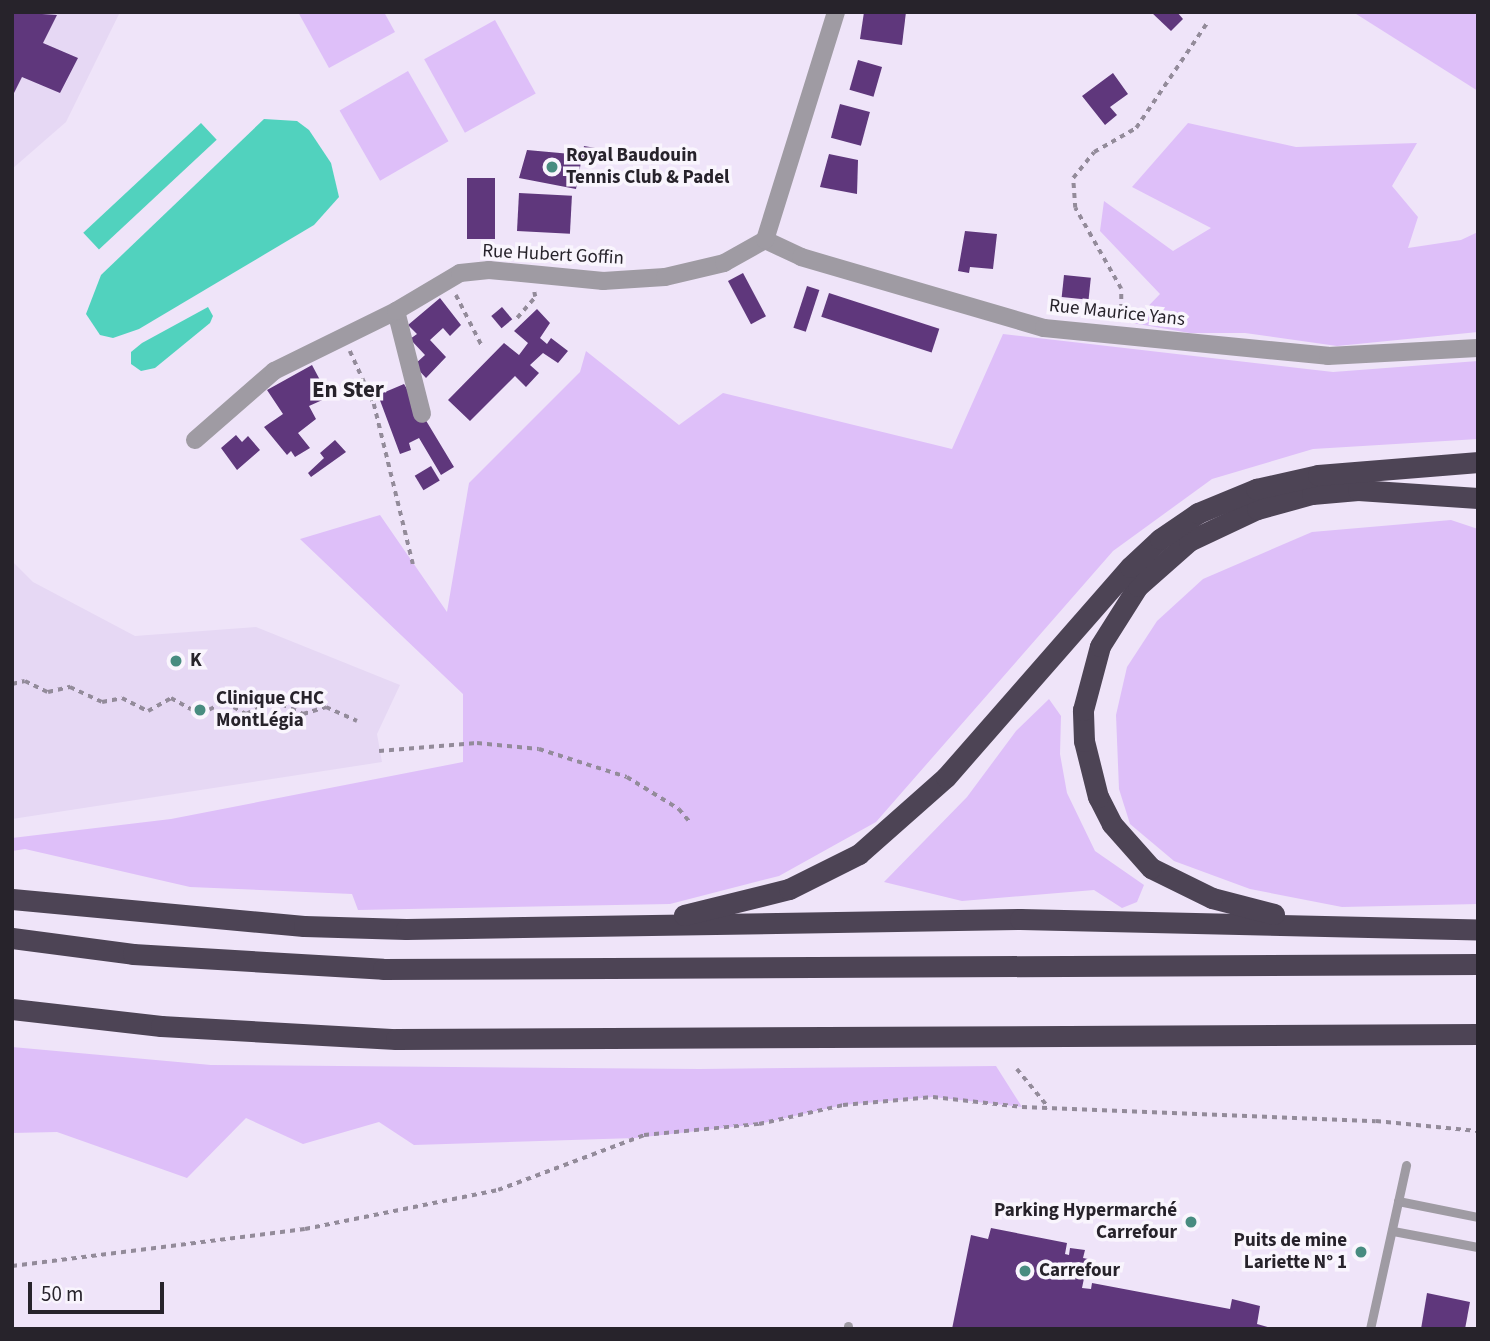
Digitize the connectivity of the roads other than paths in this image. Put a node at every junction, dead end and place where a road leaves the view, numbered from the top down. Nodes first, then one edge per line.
1 (836, 12) edge
2 (765, 240) junction
3 (396, 311) junction
4 (1478, 348) edge
5 (422, 414) dead end
6 (195, 440) dead end
7 (1478, 462) edge
8 (1478, 498) edge
9 (12, 899) edge
10 (1363, 925) junction
11 (546, 927) junction
12 (1478, 929) edge
13 (12, 938) edge
14 (1478, 964) edge
15 (12, 1009) edge
16 (1478, 1034) edge
17 (1406, 1165) dead end
18 (1398, 1200) junction
19 (1478, 1217) edge
20 (1393, 1231) junction
21 (1478, 1247) edge
22 (1370, 1329) edge

1 - 2 street
2 - 3 street, Rue Hubert Goffin
2 - 4 street, Rue Maurice Yans
3 - 5 street
3 - 6 street, Rue Hubert Goffin
7 - 11 highway
8 - 10 highway
9 - 11 highway
10 - 11 highway
10 - 12 highway
13 - 14 highway
15 - 16 highway
17 - 18 lane
18 - 19 lane
18 - 20 lane
20 - 21 lane
20 - 22 lane

